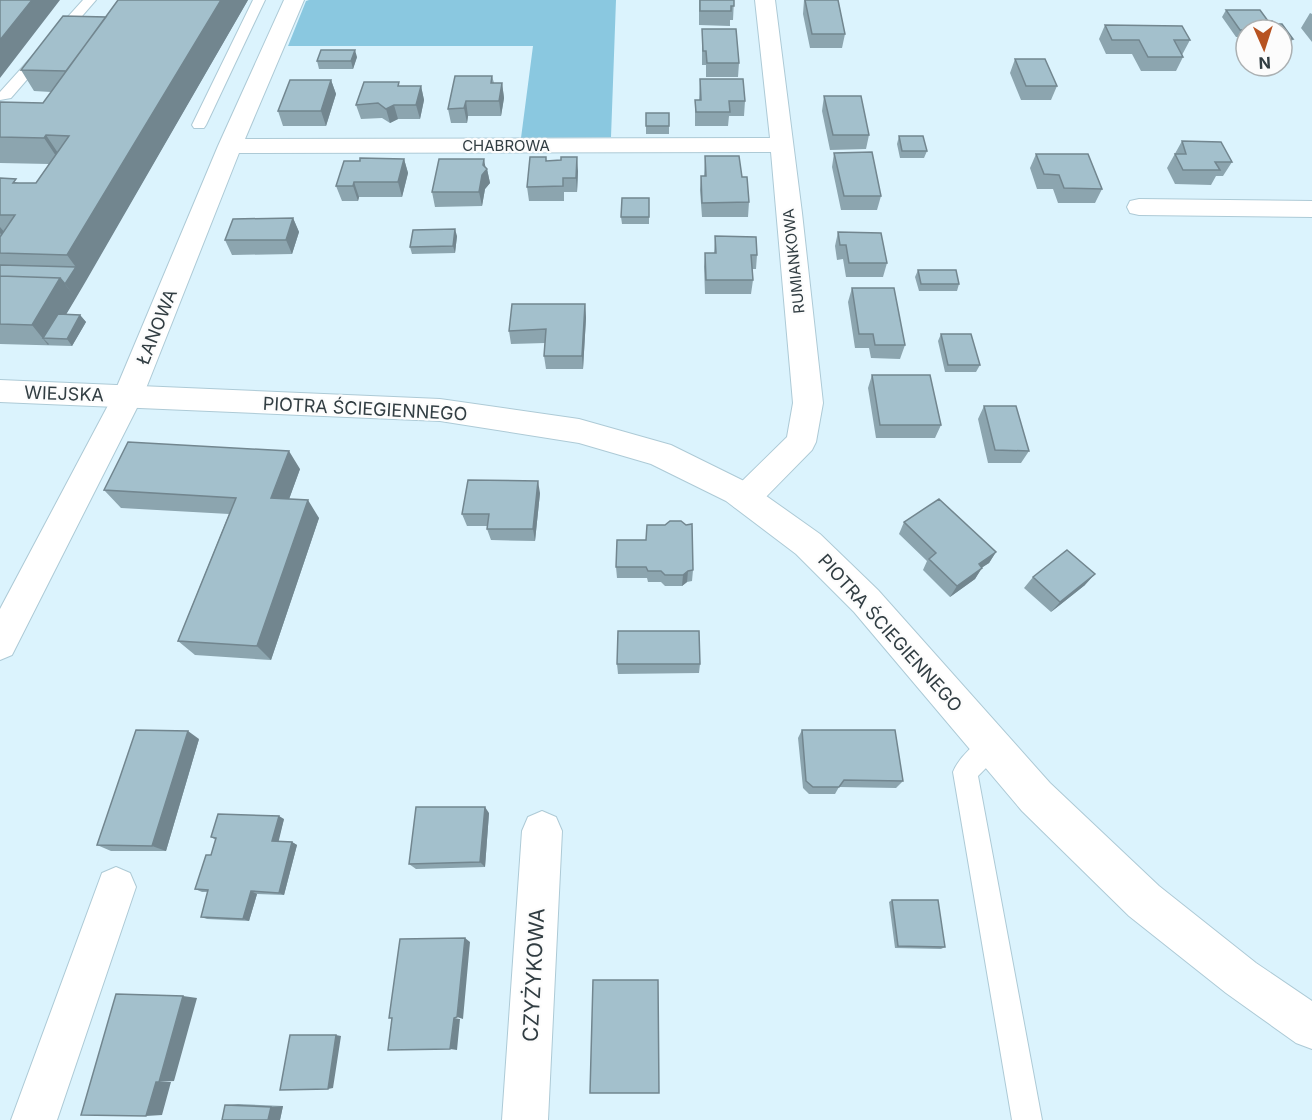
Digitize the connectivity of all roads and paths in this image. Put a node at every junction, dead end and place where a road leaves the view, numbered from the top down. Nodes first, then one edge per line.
1 (90, 0) edge
2 (260, 0) edge
3 (294, 0) edge
4 (765, 0) edge
5 (0, 96) edge
6 (199, 125) dead end
7 (782, 145) junction
8 (230, 146) junction
9 (1139, 207) dead end
10 (1312, 209) edge
11 (0, 391) edge
12 (128, 396) junction
13 (745, 498) junction
14 (0, 644) edge
15 (992, 746) junction
16 (542, 831) dead end
17 (116, 887) dead end
18 (1312, 1027) edge
19 (34, 1120) edge
20 (525, 1120) edge
21 (1027, 1120) edge

1 - 5 lane
2 - 6 lane
3 - 8 street, ŁANOWA
4 - 7 street, RUMIANKOWA
7 - 8 street, CHABROWA
7 - 13 street, RUMIANKOWA
8 - 12 street, ŁANOWA
9 - 10 street
11 - 12 street, WIEJSKA
12 - 13 street, PIOTRA ŚCIEGIENNEGO
12 - 14 street, ŁANOWA
13 - 15 street, PIOTRA ŚCIEGIENNEGO
15 - 18 street, PIOTRA ŚCIEGIENNEGO
15 - 21 lane
16 - 20 street, CZYŻYKOWA
17 - 19 street

